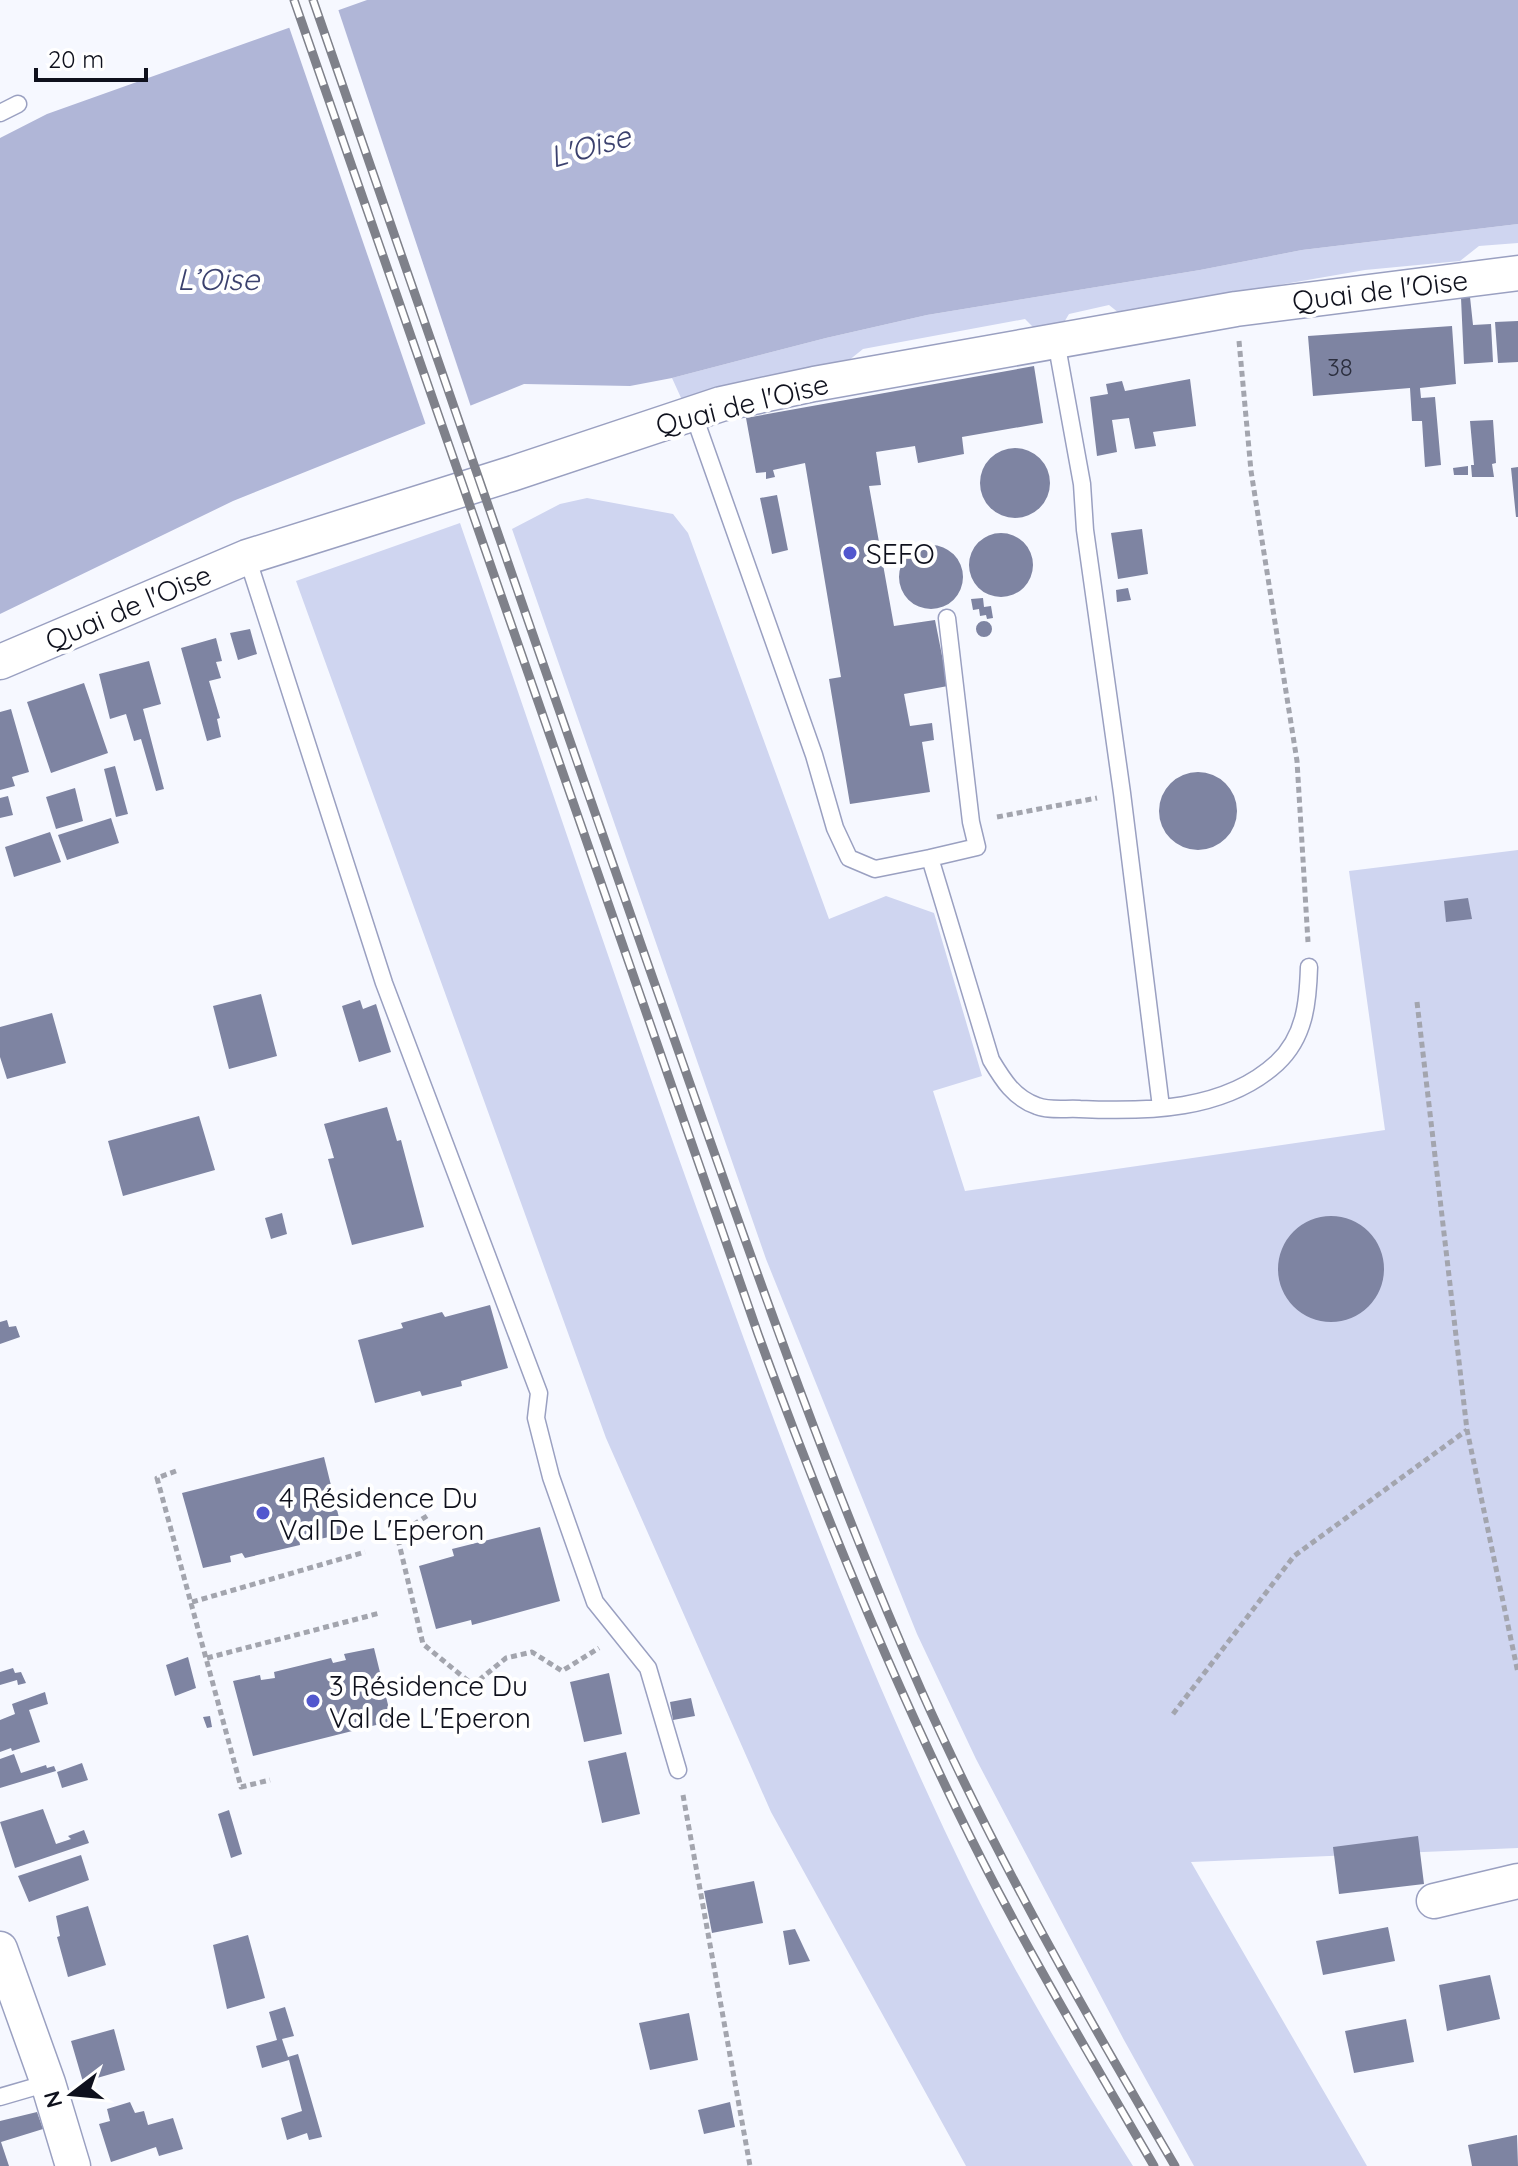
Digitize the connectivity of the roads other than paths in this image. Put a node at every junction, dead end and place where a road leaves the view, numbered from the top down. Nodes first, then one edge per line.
1 (18, 104) dead end
2 (0, 113) edge
3 (1518, 273) edge
4 (1056, 341) junction
5 (693, 413) junction
6 (247, 557) junction
7 (947, 618) dead end
8 (0, 662) edge
9 (930, 858) junction
10 (1309, 967) road end
11 (1161, 1107) junction
12 (678, 1770) road end
13 (1518, 1881) edge
14 (1434, 1901) dead end
15 (0, 1949) edge
16 (48, 2083) junction
17 (0, 2097) edge
18 (73, 2166) edge

1 - 2 lane
3 - 4 street, Quai de l'Oise
4 - 5 street, Quai de l'Oise
4 - 11 lane
5 - 6 street, Quai de l'Oise
5 - 9 lane
6 - 8 street, Quai de l'Oise
6 - 12 lane
7 - 9 lane
9 - 11 lane
10 - 11 lane
13 - 14 street
15 - 16 street
16 - 17 lane
16 - 18 street

